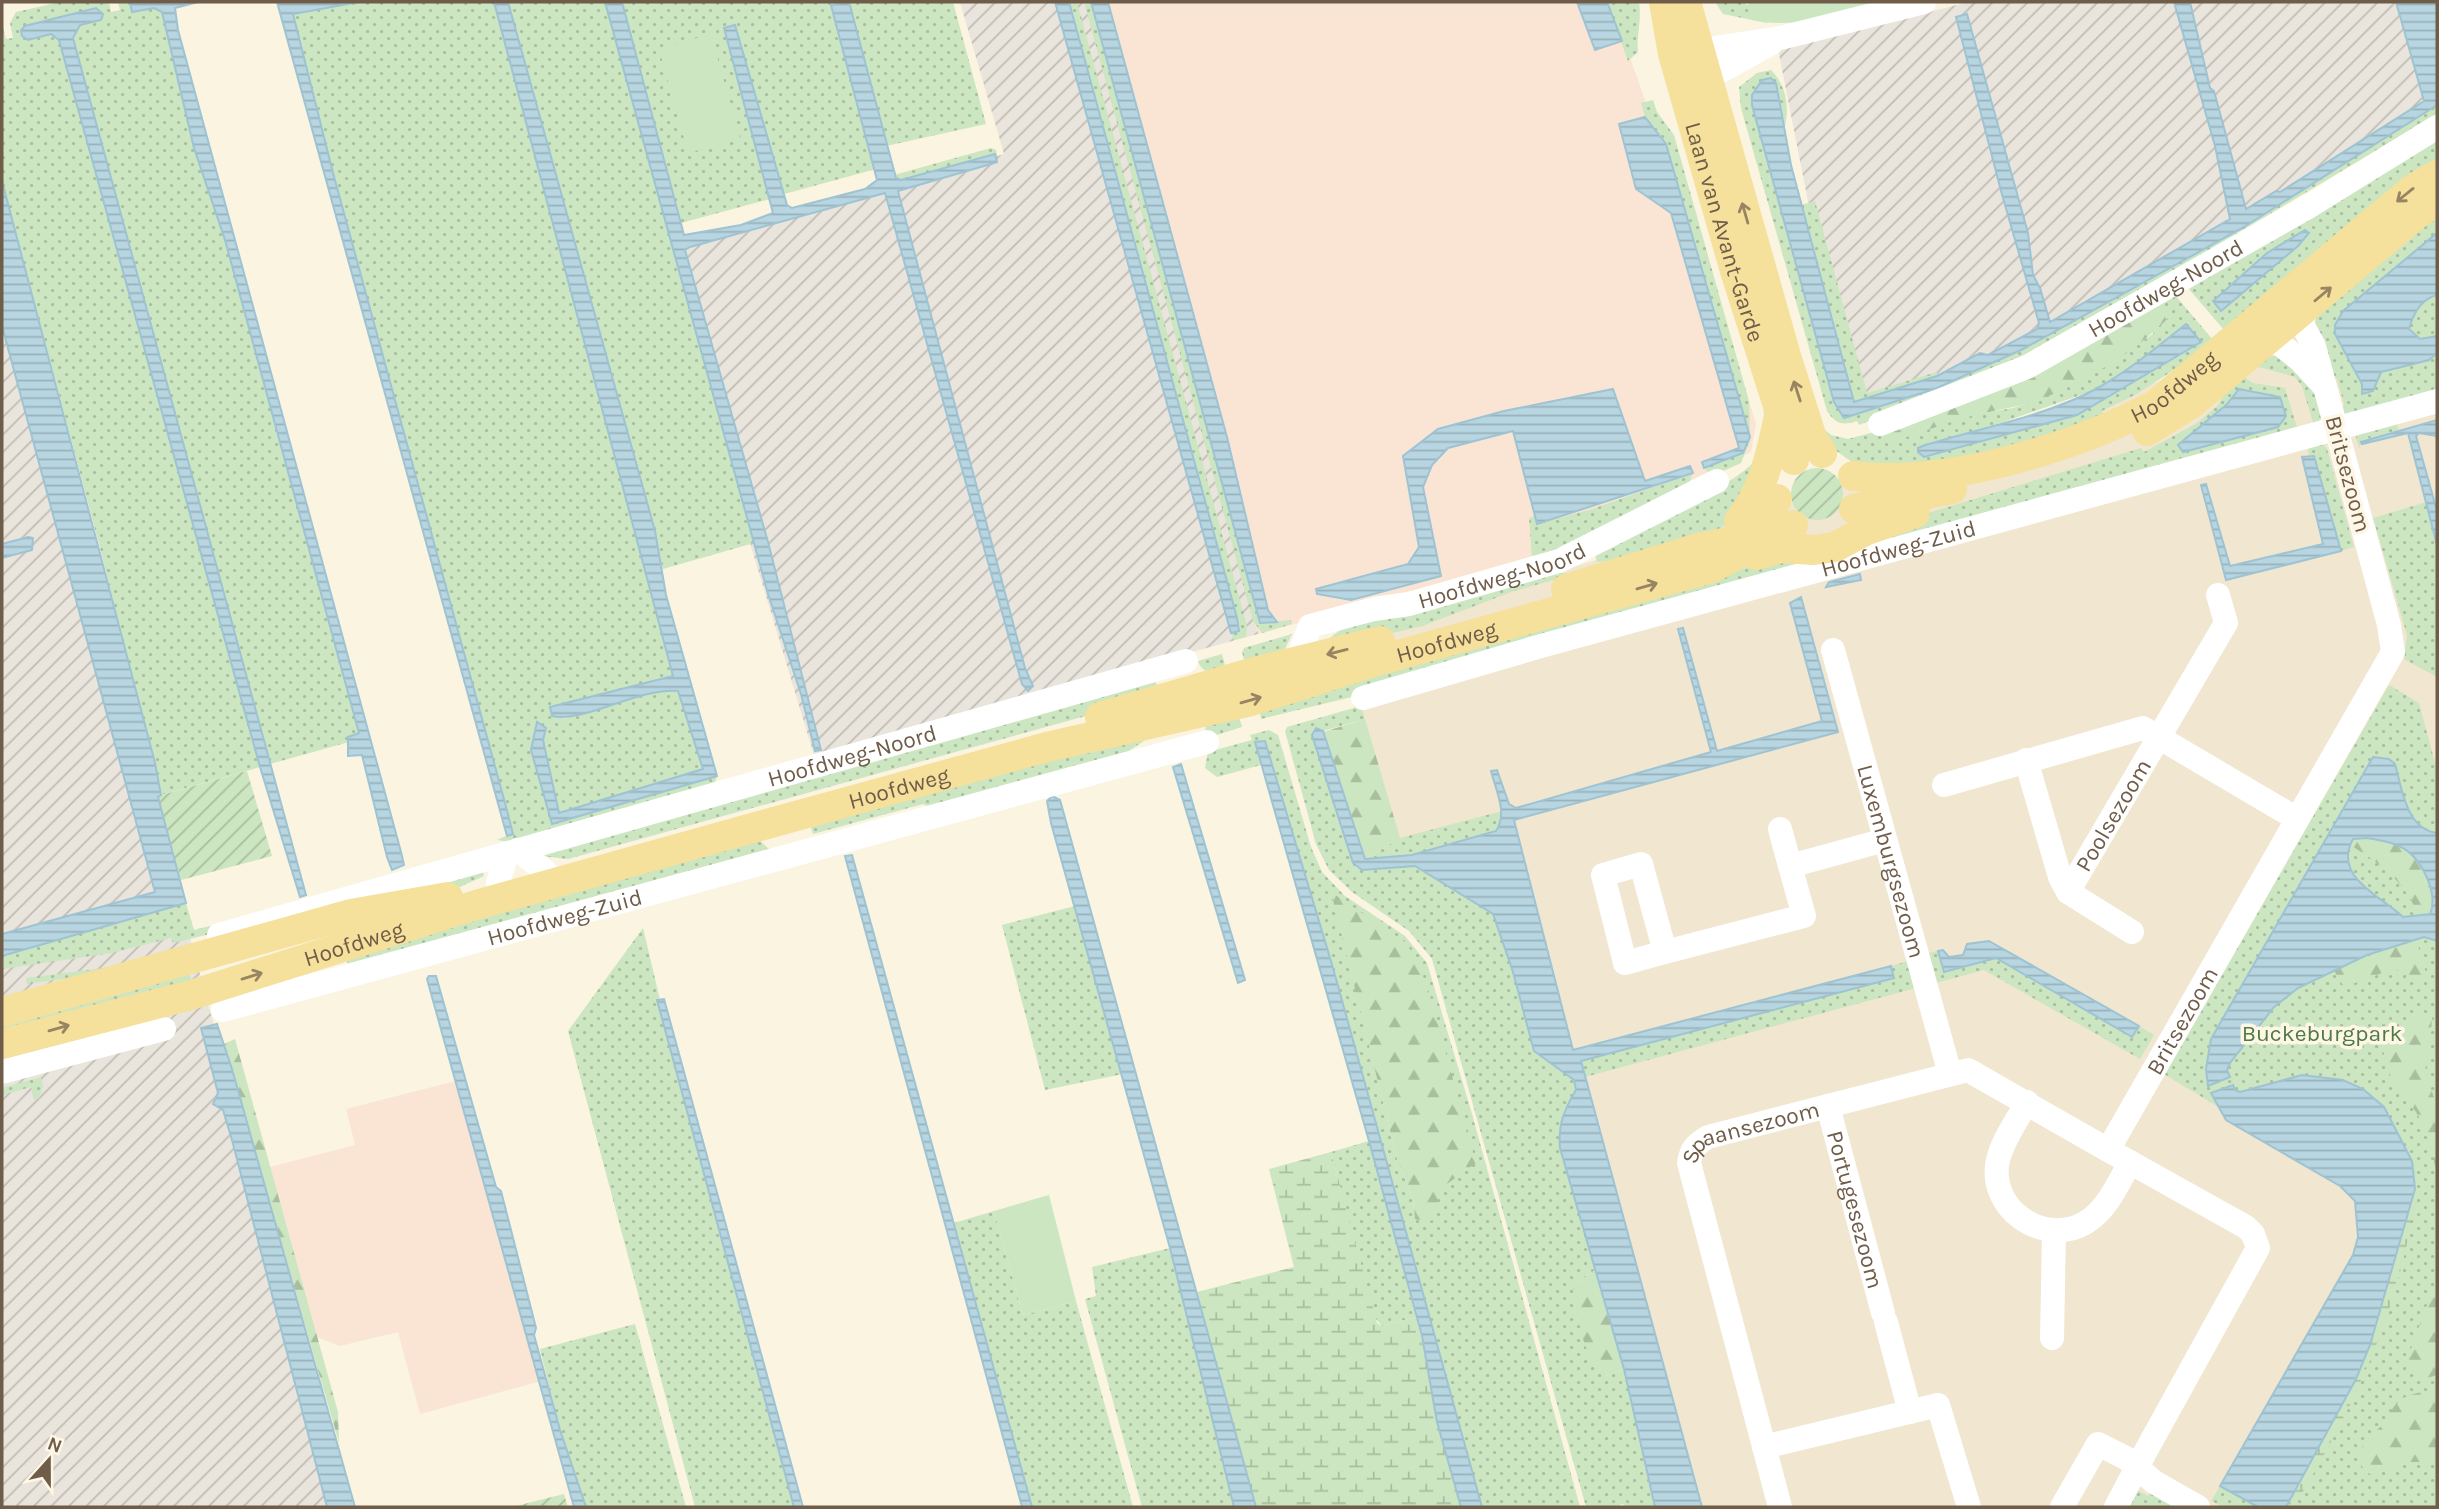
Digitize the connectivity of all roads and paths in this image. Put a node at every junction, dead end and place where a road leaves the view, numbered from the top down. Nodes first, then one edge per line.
1 (1664, 2) edge
2 (1686, 2) edge
3 (1924, 2) edge
4 (1690, 65) junction
5 (2437, 127) edge
6 (2437, 175) edge
7 (2437, 201) edge
8 (2279, 321) junction
9 (2437, 401) edge
10 (1780, 412) junction
11 (1880, 424) dead end
12 (2335, 431) junction
13 (1808, 457) junction
14 (1853, 476) junction
15 (1717, 481) dead end
16 (1976, 484) junction
17 (1777, 499) junction
18 (1854, 509) junction
19 (1793, 525) junction
20 (1566, 556) junction
21 (1711, 557) junction
22 (1615, 573) junction
23 (2217, 595) dead end
24 (1833, 650) dead end
25 (1186, 661) junction
26 (1297, 661) junction
27 (1212, 685) junction
28 (1363, 698) dead end
29 (1161, 699) junction
30 (1202, 728) junction
31 (2160, 740) junction
32 (2026, 760) junction
33 (1944, 785) dead end
34 (2297, 819) junction
35 (756, 827) junction
36 (1780, 829) dead end
37 (1885, 840) junction
38 (512, 852) junction
39 (805, 853) junction
40 (1790, 866) junction
41 (545, 871) junction
42 (498, 883) junction
43 (2068, 892) junction
44 (2132, 932) dead end
45 (225, 940) junction
46 (342, 947) junction
47 (1665, 952) dead end
48 (296, 962) junction
49 (325, 983) junction
50 (218, 999) junction
51 (2, 1012) edge
52 (164, 1029) dead end
53 (2, 1044) edge
54 (2, 1072) edge
55 (1950, 1074) junction
56 (2028, 1102) junction
57 (1828, 1106) junction
58 (2108, 1150) junction
59 (2130, 1162) junction
60 (2054, 1232) junction
61 (2052, 1338) dead end
62 (1910, 1412) junction
63 (1764, 1447) junction
64 (2137, 1467) junction
65 (1780, 1507) edge
66 (1969, 1507) edge
67 (2062, 1507) edge
68 (2116, 1507) edge
69 (2198, 1507) edge

1 - 4 main road, Laan van Avant-Garde
2 - 4 main road, Laan van Avant-Garde
3 - 4 street
4 - 10 main road, Laan van Avant-Garde
13 -> 4 main road, Laan van Avant-Garde
5 - 11 street, Hoofdweg-Noord
6 -> 8 main road, Hoofdweg
8 -> 7 main road, Hoofdweg
8 - 12 street, Britsezoom
8 - 14 main road, Hoofdweg
8 - 16 main road, Hoofdweg
9 - 12 street, Hoofdweg-Zuid
10 - 13 main road, Laan van Avant-Garde
10 - 21 main road
12 - 28 street, Hoofdweg-Zuid
12 - 34 street, Britsezoom
13 - 14 main road
13 - 17 main road
14 - 18 main road
15 - 20 street, Hoofdweg-Noord
16 - 18 main road, Hoofdweg
16 - 21 main road
17 - 19 main road
17 - 21 main road, Hoofdweg
18 - 19 main road
19 - 21 main road, Hoofdweg
20 - 22 street
20 - 26 street, Hoofdweg-Noord
21 - 22 main road, Hoofdweg
30 -> 21 main road, Hoofdweg
22 -> 26 main road, Hoofdweg
23 - 31 street, Poolsezoom
24 - 37 street, Luxemburgsezoom
25 - 27 street
25 - 29 street
25 - 38 street, Hoofdweg-Noord
26 - 27 main road, Hoofdweg
27 - 29 main road, Hoofdweg
29 - 41 main road, Hoofdweg
30 - 35 main road, Hoofdweg
30 - 39 street, Hoofdweg-Zuid
31 - 32 street, Poolsezoom
31 - 34 street, Poolsezoom
31 - 43 street, Poolsezoom
32 - 33 street, Poolsezoom
32 - 43 street, Poolsezoom
34 - 58 street, Britsezoom
35 - 39 street
35 - 46 main road, Hoofdweg
36 - 40 street
37 - 40 street
37 - 55 street, Luxemburgsezoom
38 - 41 street
38 - 42 street
38 - 45 street, Hoofdweg-Noord
39 - 49 street, Hoofdweg-Zuid
40 - 47 street
41 - 42 main road, Hoofdweg
42 - 45 main road, Hoofdweg
43 - 44 street, Poolsezoom
45 - 50 main road
45 - 51 main road, Hoofdweg
46 - 48 main road, Hoofdweg
46 - 49 street
48 - 49 street
50 -> 48 main road, Hoofdweg
49 - 50 street, Hoofdweg-Zuid
53 -> 50 main road, Hoofdweg
52 - 54 street
55 - 56 street, Spaansezoom
55 - 57 street, Spaansezoom
56 - 58 street, Spaansezoom
56 - 60 street
57 - 62 street, Portugesezoom
57 - 63 street, Spaansezoom
58 - 59 street
59 - 60 street
59 - 64 street
60 - 61 street
62 - 63 street
62 - 66 street
63 - 65 street, Spaansezoom
64 - 67 street
64 - 68 street
64 - 69 street

